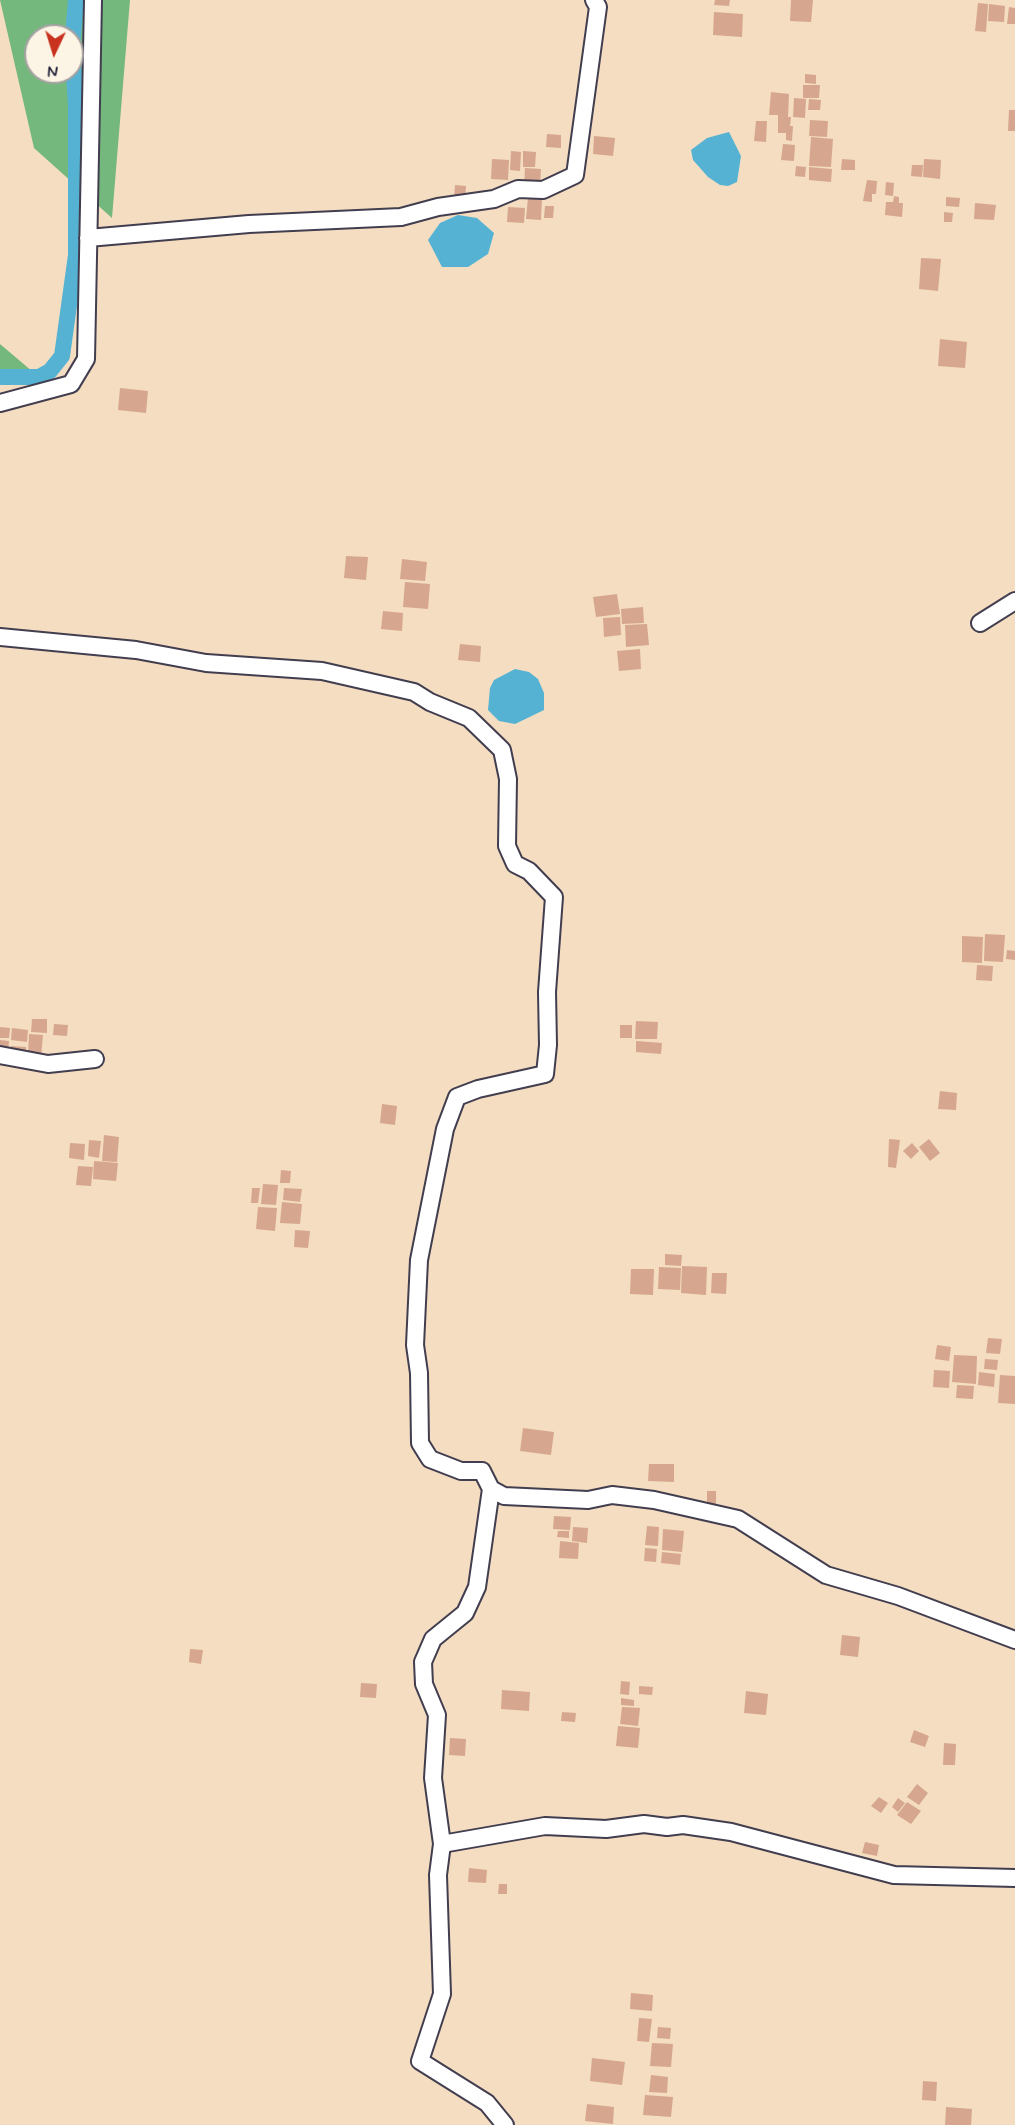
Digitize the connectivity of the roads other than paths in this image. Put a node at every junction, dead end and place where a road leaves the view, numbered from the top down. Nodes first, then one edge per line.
1 (93, 0) edge
2 (594, 0) edge
3 (88, 238) junction
4 (0, 403) edge
5 (1015, 601) edge
6 (980, 623) dead end
7 (0, 637) edge
8 (0, 1055) edge
9 (95, 1059) dead end
10 (491, 1489) junction
11 (1015, 1640) edge
12 (442, 1844) junction
13 (1015, 1878) edge
14 (505, 2125) edge

1 - 3 street
2 - 3 street
3 - 4 street
5 - 6 street
7 - 10 street
8 - 9 street
10 - 11 street
10 - 12 street
12 - 13 street
12 - 14 street

